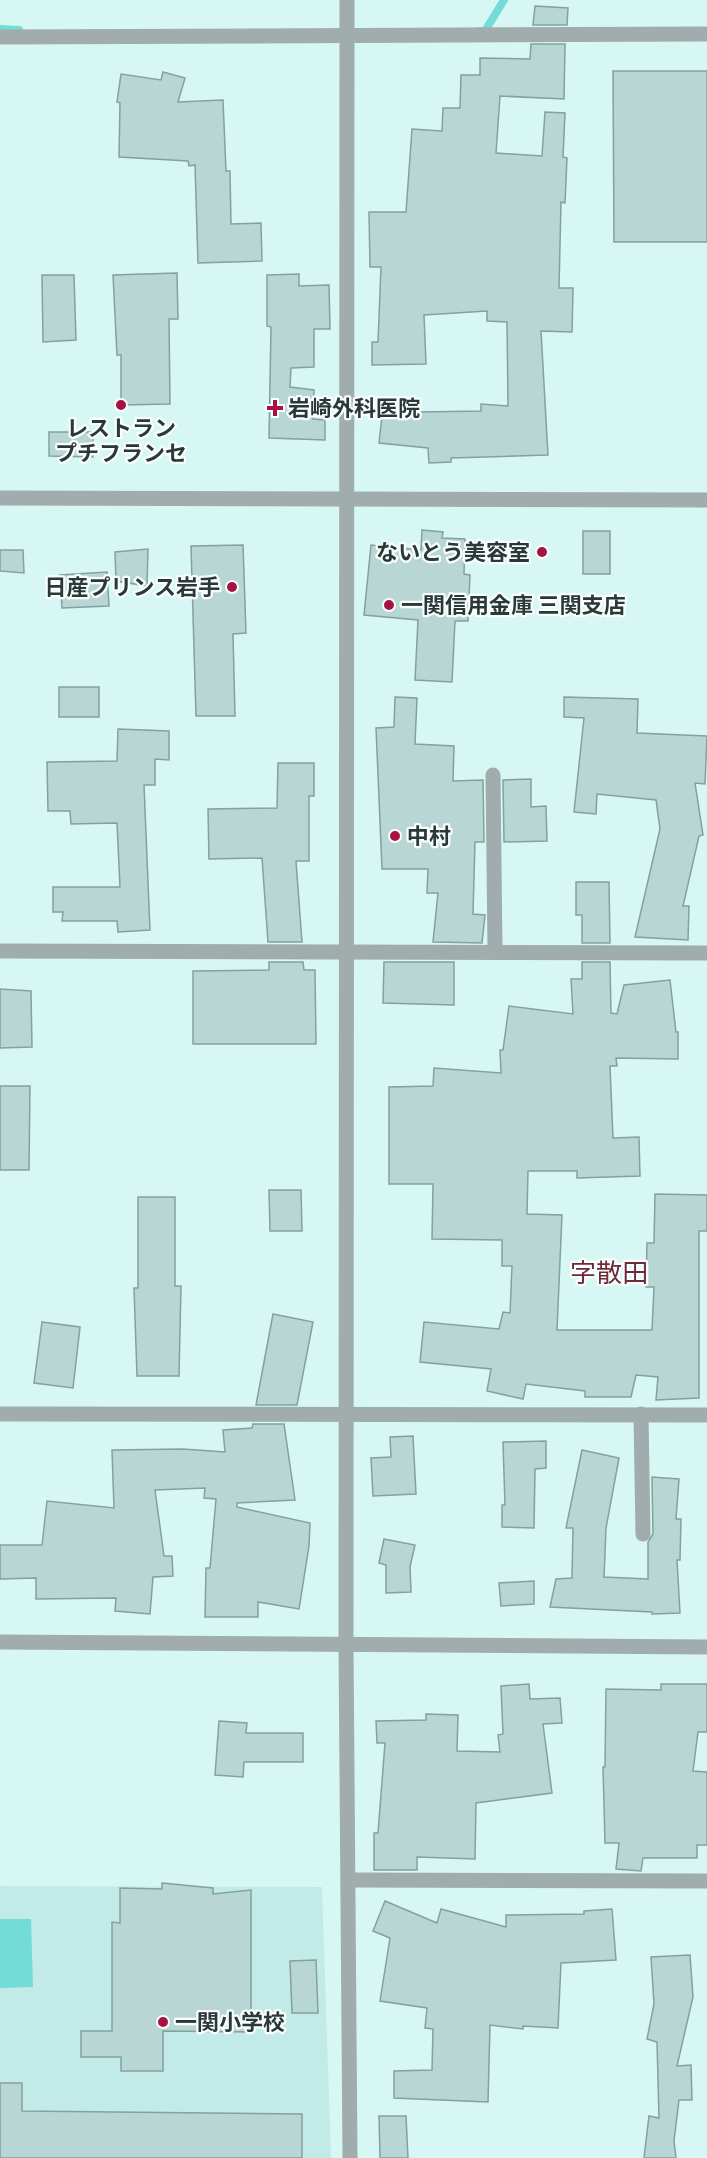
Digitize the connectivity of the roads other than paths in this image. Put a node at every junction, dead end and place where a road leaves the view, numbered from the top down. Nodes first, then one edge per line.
1 (347, 0) edge
2 (707, 34) edge
3 (0, 37) edge
4 (347, 38) junction
5 (0, 498) edge
6 (348, 500) junction
7 (707, 500) edge
8 (493, 775) dead end
9 (0, 951) edge
10 (346, 951) junction
11 (495, 951) junction
12 (707, 953) edge
13 (347, 1413) junction
14 (0, 1414) edge
15 (642, 1414) junction
16 (707, 1415) edge
17 (643, 1534) dead end
18 (0, 1642) edge
19 (346, 1644) junction
20 (707, 1647) edge
21 (349, 1881) junction
22 (707, 1881) edge
23 (350, 2158) edge

1 - 4 street
2 - 4 street
3 - 4 street
4 - 6 street
5 - 6 street
6 - 7 street
6 - 10 street
8 - 11 street
9 - 10 street
10 - 11 street
10 - 13 street
11 - 12 street
13 - 14 street
13 - 15 street
13 - 19 street
15 - 16 street
15 - 17 street
18 - 19 street
19 - 20 street
19 - 21 street
21 - 22 street
21 - 23 street

